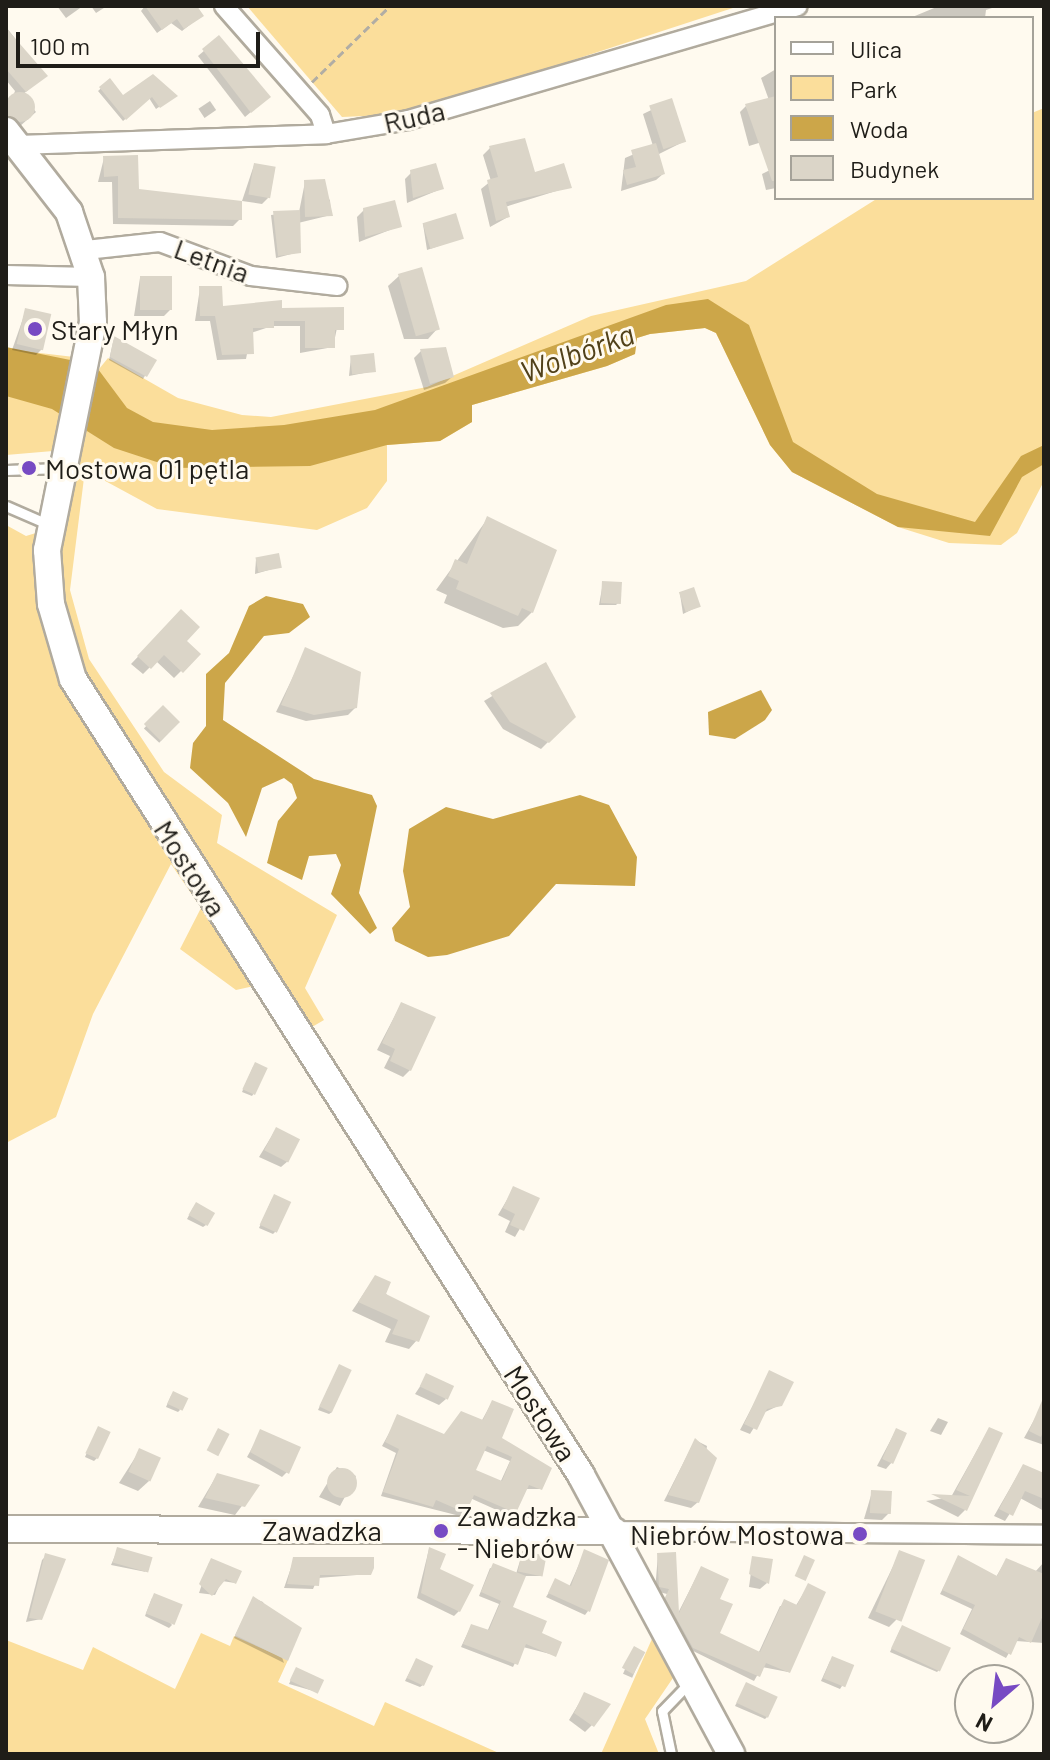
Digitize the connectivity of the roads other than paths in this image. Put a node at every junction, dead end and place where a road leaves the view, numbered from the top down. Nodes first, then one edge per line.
1 (224, 6) edge
2 (798, 6) edge
3 (326, 134) junction
4 (12, 138) edge
5 (86, 250) junction
6 (6, 275) edge
7 (91, 277) junction
8 (337, 286) dead end
9 (60, 468) junction
10 (6, 470) edge
11 (6, 506) edge
12 (50, 525) junction
13 (6, 1529) edge
14 (626, 1531) junction
15 (1044, 1535) edge
16 (694, 1679) junction
17 (671, 1754) edge
18 (731, 1754) edge

1 - 3 street
2 - 3 street, Ruda
3 - 4 street, Ruda
4 - 5 street, Mostowa
5 - 7 street, Mostowa
5 - 8 street, Letnia
6 - 7 street
7 - 9 street, Mostowa
9 - 10 lane
9 - 12 street, Mostowa
11 - 12 lane
12 - 14 street, Mostowa
13 - 14 street, Zawadzka
14 - 15 street
14 - 16 street, Mostowa
16 - 17 lane
16 - 18 street, Mostowa

